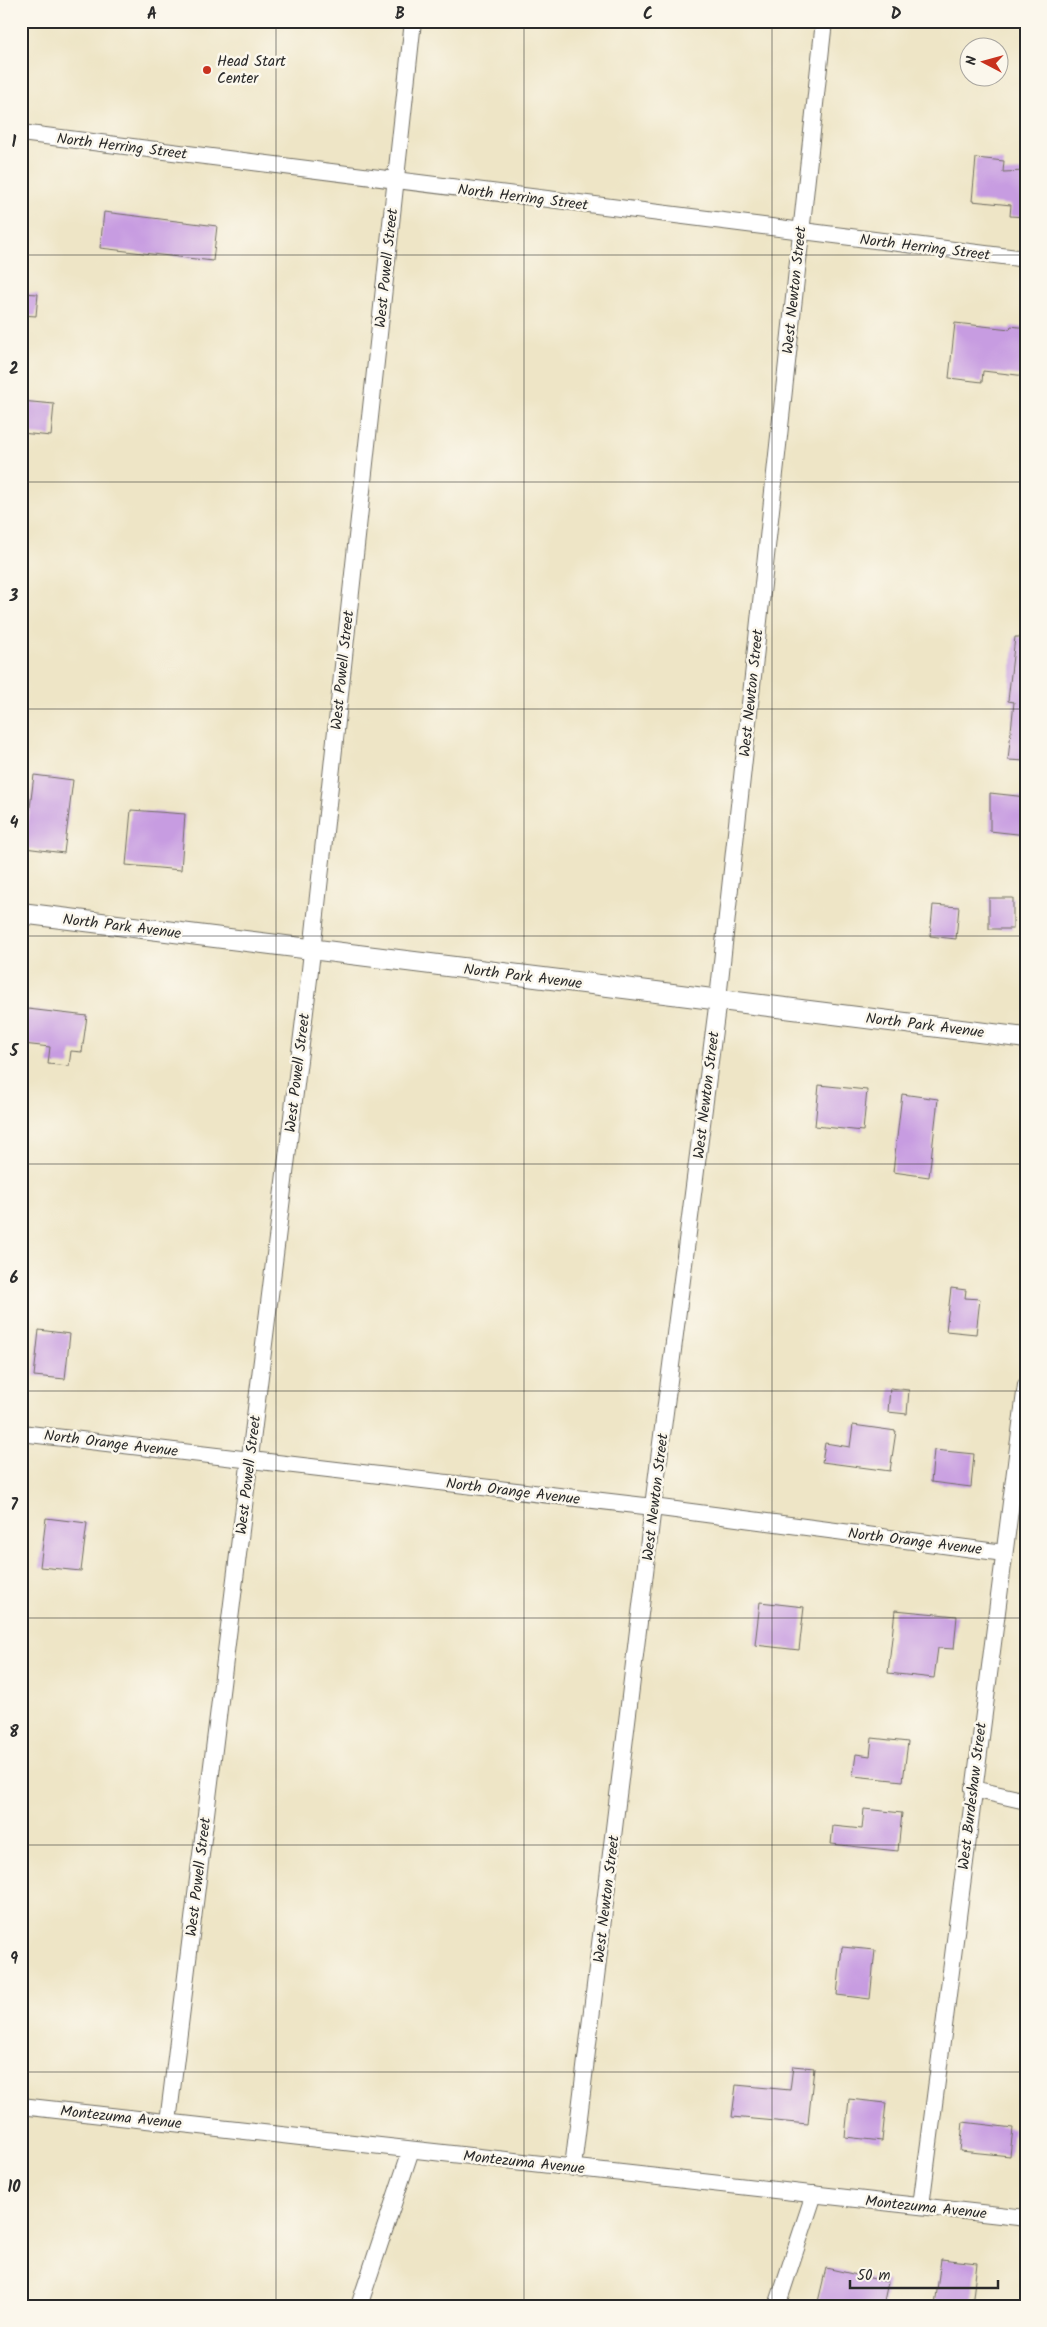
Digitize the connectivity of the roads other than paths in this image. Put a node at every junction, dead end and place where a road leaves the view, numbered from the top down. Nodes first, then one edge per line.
1 (413, 21) edge
2 (824, 21) edge
3 (21, 133) edge
4 (396, 181) junction
5 (800, 231) junction
6 (1026, 260) edge
7 (21, 913) edge
8 (312, 950) junction
9 (718, 999) junction
10 (1026, 1038) edge
11 (1026, 1385) edge
12 (21, 1433) edge
13 (249, 1459) junction
14 (653, 1508) junction
15 (1004, 1553) junction
16 (973, 1790) junction
17 (1026, 1801) edge
18 (21, 2106) edge
19 (168, 2122) junction
20 (411, 2150) junction
21 (573, 2167) junction
22 (814, 2194) junction
23 (921, 2206) junction
24 (1026, 2218) edge
25 (359, 2306) edge
26 (777, 2306) edge

1 - 4 street, West Powell Street
2 - 5 street, West Newton Street
3 - 4 street, North Herring Street
4 - 5 street, North Herring Street
4 - 8 street, West Powell Street
5 - 6 street, North Herring Street
5 - 9 street, West Newton Street
7 - 8 street, North Park Avenue
8 - 9 street, North Park Avenue
8 - 13 street, West Powell Street
9 - 10 street, North Park Avenue
9 - 14 street, West Newton Street
11 - 15 street, West Burdeshaw Street
12 - 13 street, North Orange Avenue
13 - 14 street, North Orange Avenue
13 - 19 street, West Powell Street
14 - 15 street, North Orange Avenue
14 - 21 street, West Newton Street
15 - 16 street, West Burdeshaw Street
16 - 17 street
16 - 23 street, West Burdeshaw Street
18 - 19 street, Montezuma Avenue
19 - 20 street, Montezuma Avenue
20 - 21 street, Montezuma Avenue
20 - 25 street
21 - 22 street, Montezuma Avenue
22 - 23 street, Montezuma Avenue
22 - 26 street
23 - 24 street, Montezuma Avenue

